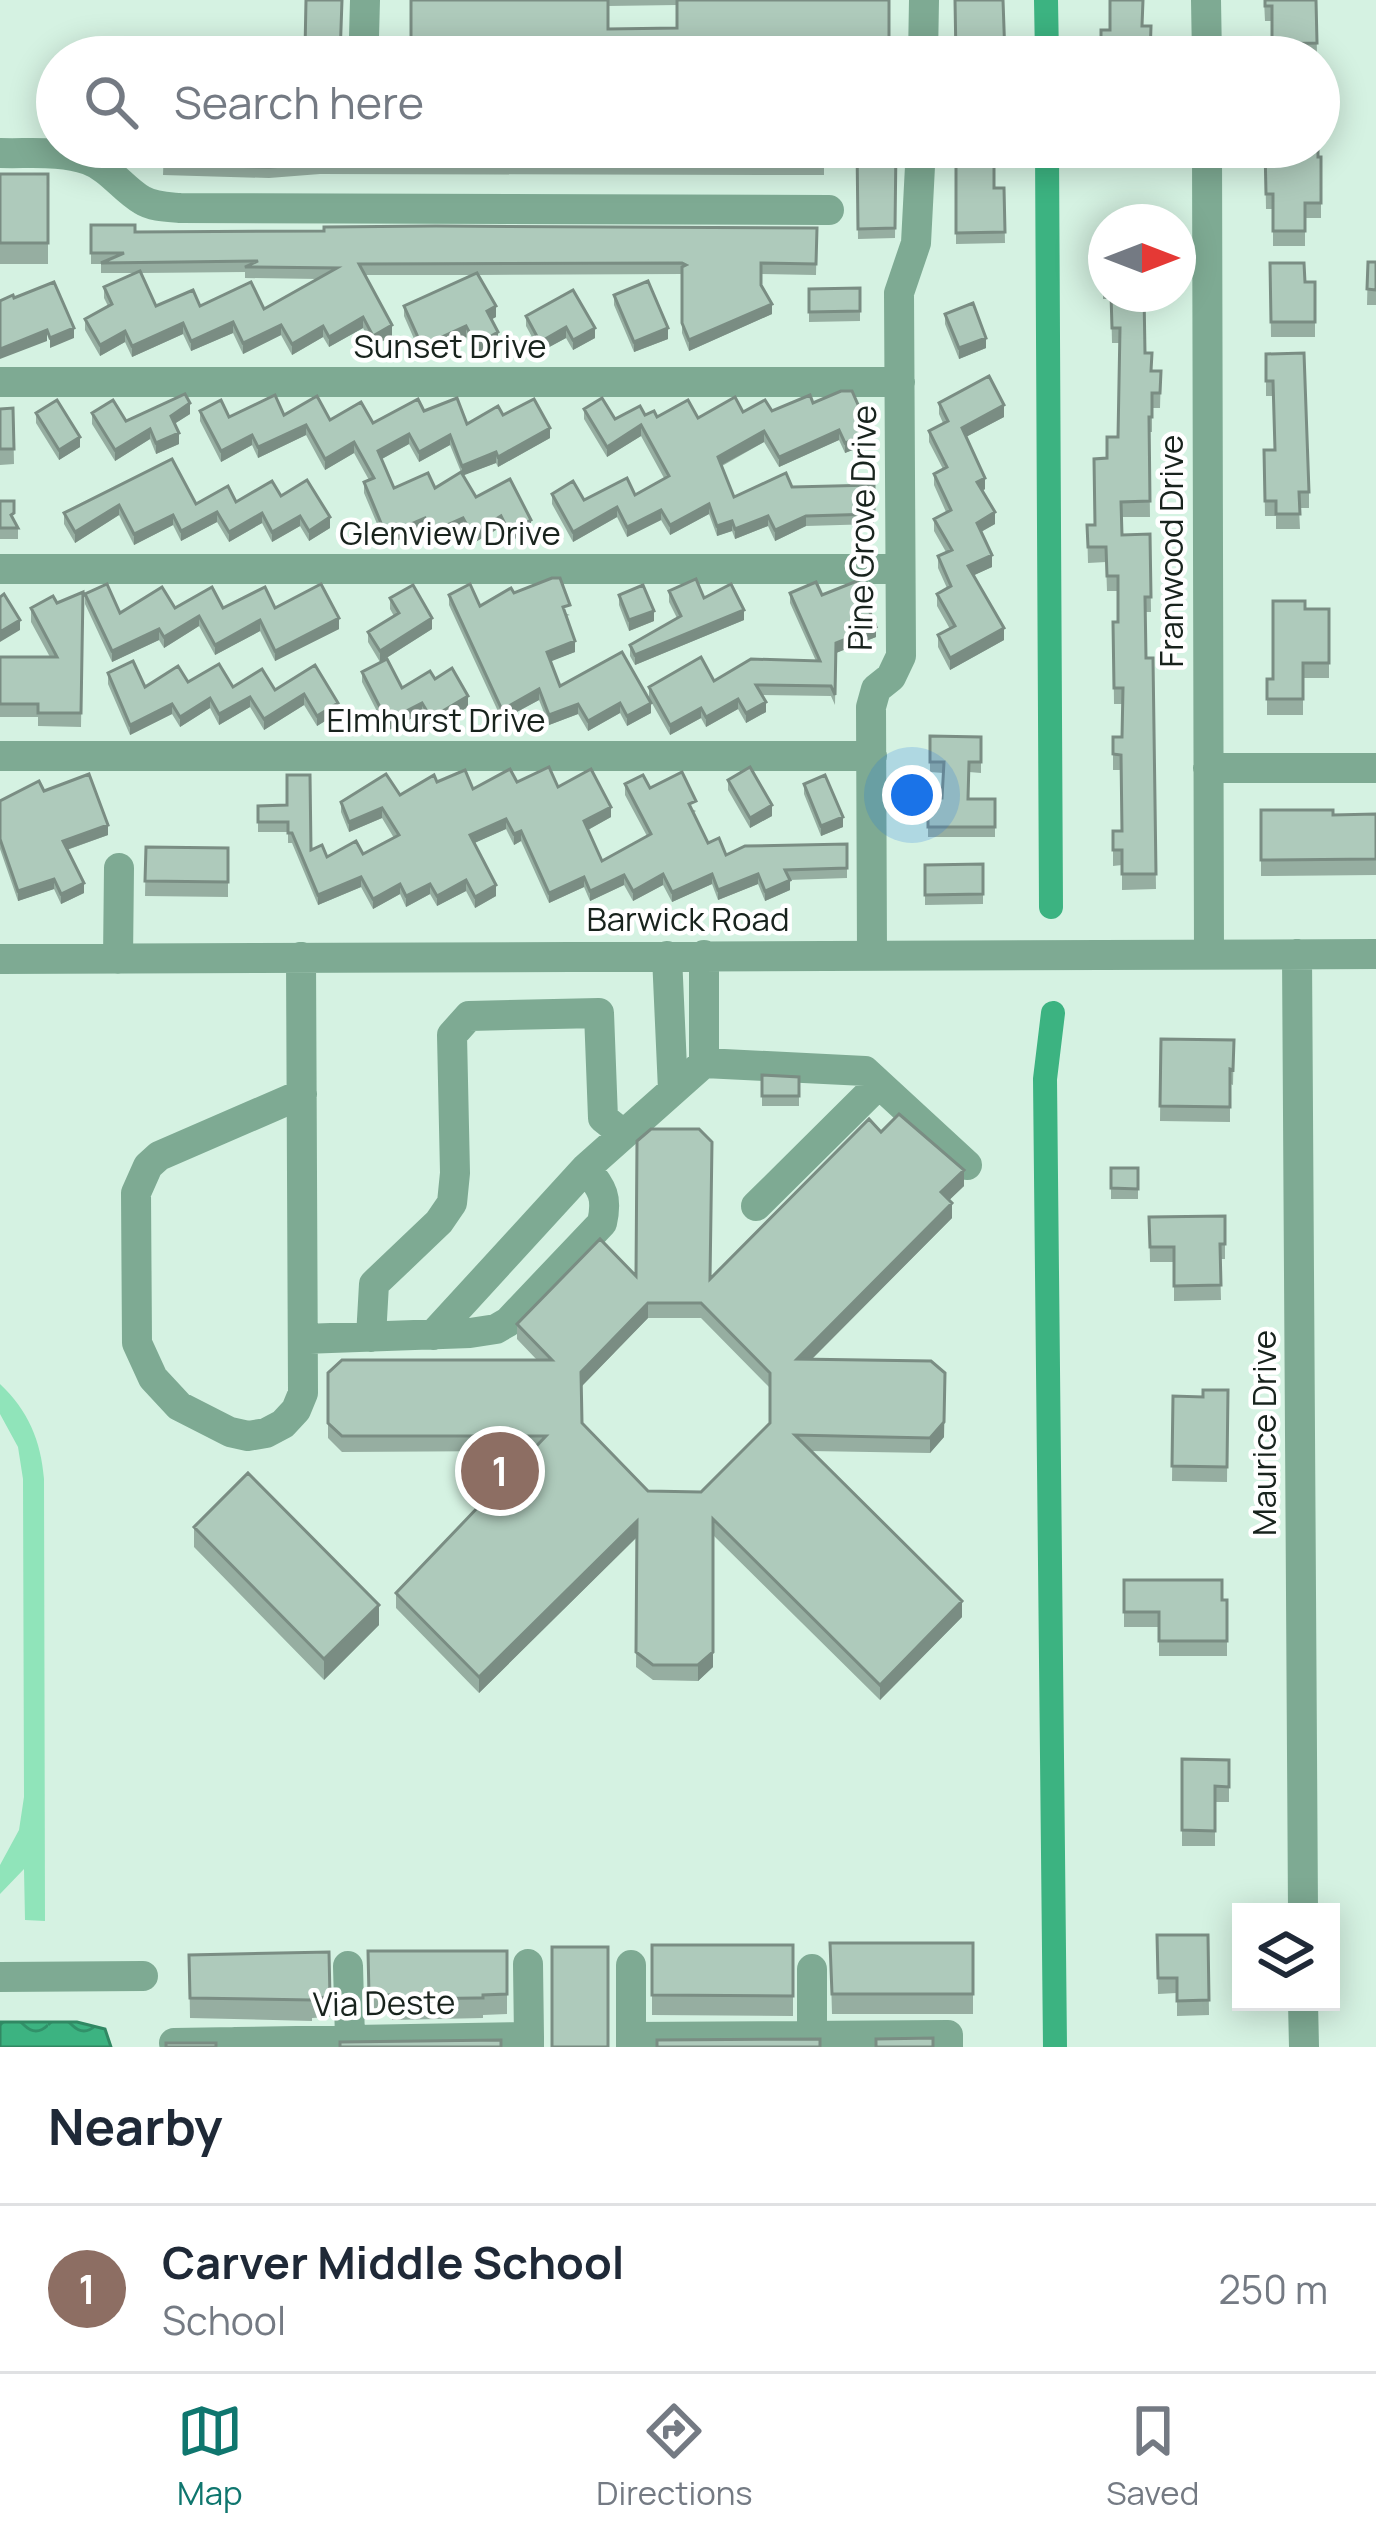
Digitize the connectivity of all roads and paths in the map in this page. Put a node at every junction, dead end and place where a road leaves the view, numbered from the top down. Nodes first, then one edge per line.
1 (364, 0) edge
2 (924, 0) edge
3 (1207, 0) edge
4 (364, 36) edge
5 (923, 36) edge
6 (1207, 36) edge
7 (0, 153) edge
8 (36, 154) edge
9 (101, 168) edge
10 (920, 168) edge
11 (1207, 168) edge
12 (829, 209) dead end
13 (0, 382) edge
14 (900, 382) junction
15 (0, 569) edge
16 (900, 569) junction
17 (0, 756) edge
18 (872, 756) junction
19 (1208, 768) junction
20 (1376, 768) edge
21 (119, 868) dead end
22 (872, 954) junction
23 (1209, 954) junction
24 (1298, 954) junction
25 (1376, 954) edge
26 (704, 955) junction
27 (667, 956) junction
28 (301, 957) junction
29 (0, 959) edge
30 (118, 959) junction
31 (704, 1063) junction
32 (879, 1084) junction
33 (673, 1090) junction
34 (302, 1094) junction
35 (623, 1134) junction
36 (967, 1165) edge
37 (586, 1168) junction
38 (756, 1206) dead end
39 (433, 1335) junction
40 (371, 1337) junction
41 (303, 1339) junction
42 (1303, 1903) edge
43 (528, 1964) dead end
44 (631, 1965) dead end
45 (348, 1966) dead end
46 (812, 1969) dead end
47 (143, 1976) dead end
48 (0, 1977) edge
49 (1304, 2011) edge
50 (812, 2035) junction
51 (350, 2039) junction
52 (853, 2041) edge
53 (529, 2042) edge
54 (631, 2042) edge
55 (174, 2043) edge
56 (235, 2045) edge
57 (948, 2047) edge
58 (1304, 2047) edge

1 - 4 street
2 - 5 street
3 - 6 street
7 - 8 street
9 - 12 street
10 - 14 street, Pine Grove Drive
11 - 19 street, Franwood Drive
13 - 14 street, Sunset Drive
14 - 16 street, Pine Grove Drive
15 - 16 street, Glenview Drive
16 - 18 street, Pine Grove Drive
17 - 18 street, Elmhurst Drive
18 - 22 street, Pine Grove Drive
19 - 20 street
19 - 23 street, Franwood Drive
21 - 30 street
22 - 23 street, Barwick Road
22 - 26 street, Barwick Road
23 - 24 street, Barwick Road
24 - 25 street, Barwick Road
24 - 42 street, Maurice Drive
26 - 27 street, Barwick Road
26 - 31 street
27 - 28 street, Barwick Road
27 - 33 street
28 - 30 street, Barwick Road
28 - 34 street
29 - 30 street, Barwick Road
31 - 32 street
31 - 33 street
32 - 36 street
32 - 38 street
33 - 35 street
34 - 41 street
34 - 41 street
35 - 37 street
35 - 40 street
37 - 39 street
37 - 39 street
39 - 40 street
40 - 41 street
43 - 53 street
44 - 54 street
45 - 51 street
46 - 50 street
47 - 48 street
49 - 58 street
50 - 52 street
50 - 54 street
51 - 53 street, Via Deste
51 - 56 street, Via Deste
52 - 57 street
55 - 56 street, Via Deste

